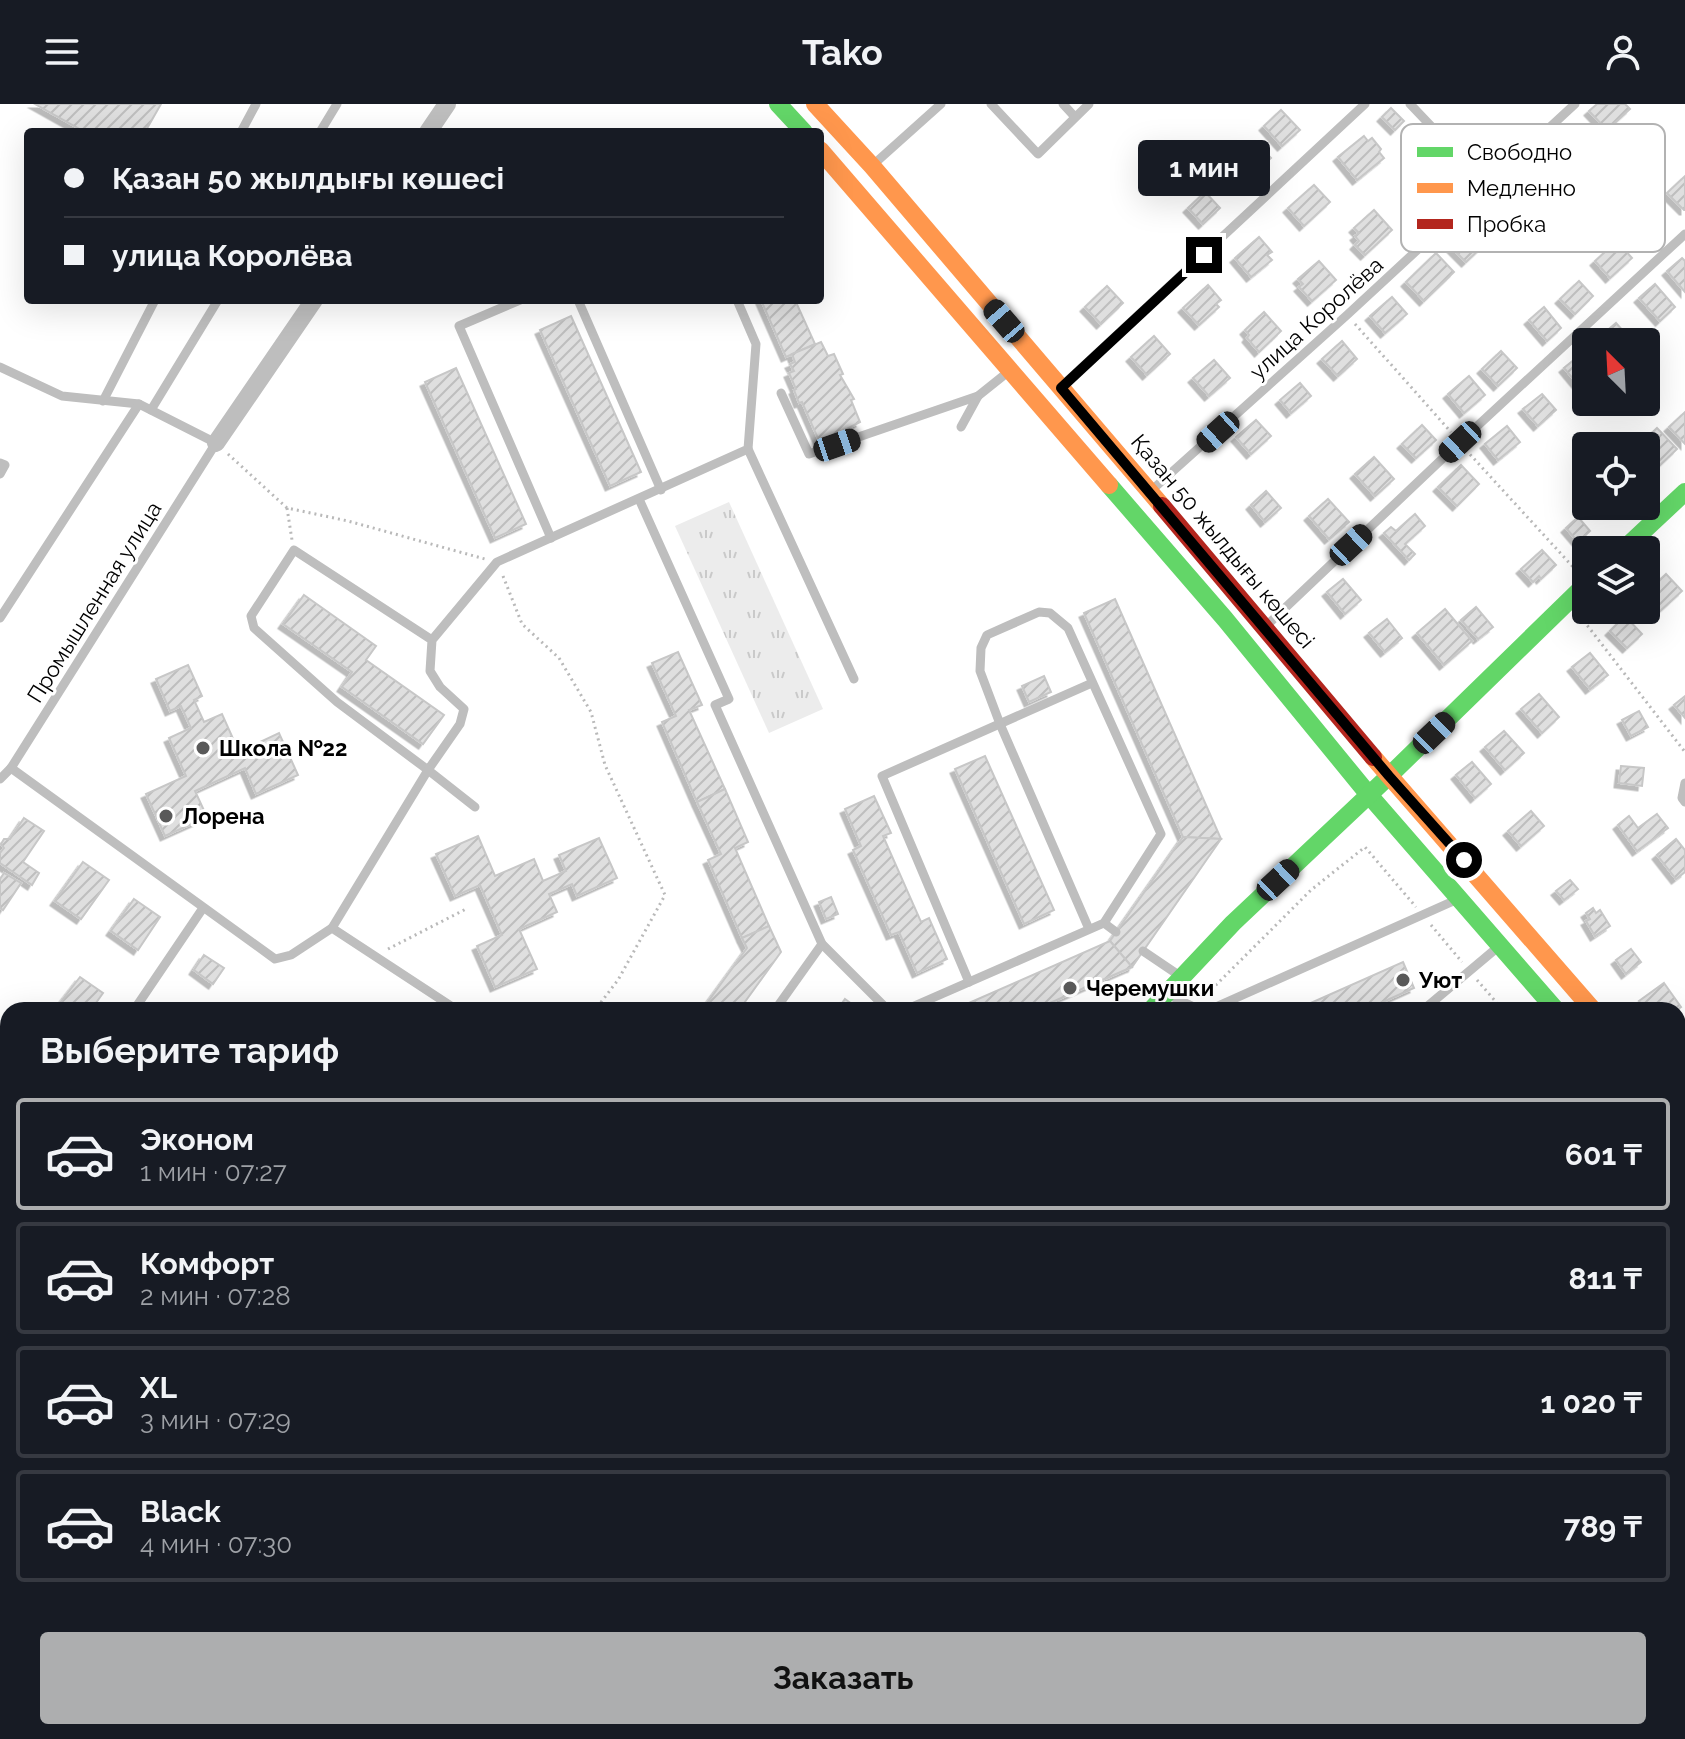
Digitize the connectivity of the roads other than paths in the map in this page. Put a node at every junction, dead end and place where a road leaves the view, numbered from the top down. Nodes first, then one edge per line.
1 (256, 104) edge
2 (337, 104) edge
3 (447, 104) edge
4 (778, 104) edge
5 (815, 104) edge
6 (941, 104) edge
7 (991, 104) edge
8 (1063, 104) edge
9 (1089, 104) edge
10 (1365, 104) edge
11 (1410, 104) edge
12 (1575, 104) edge
13 (1075, 117) junction
14 (1429, 124) edge
15 (1553, 124) edge
16 (243, 128) edge
17 (322, 128) edge
18 (431, 128) edge
19 (796, 128) edge
20 (824, 155) edge
21 (872, 166) junction
22 (1685, 234) edge
23 (1413, 252) edge
24 (153, 304) edge
25 (216, 304) edge
26 (311, 304) edge
27 (511, 304) edge
28 (580, 304) edge
29 (739, 304) edge
30 (0, 367) edge
31 (1010, 371) junction
32 (1061, 388) junction
33 (781, 393) dead end
34 (978, 396) junction
35 (103, 401) junction
36 (139, 404) junction
37 (151, 410) junction
38 (961, 427) dead end
39 (216, 443) junction
40 (748, 449) junction
41 (0, 463) edge
42 (0, 474) edge
43 (661, 490) junction
44 (1150, 492) junction
45 (1685, 492) edge
46 (639, 499) junction
47 (1638, 536) edge
48 (551, 538) junction
49 (1572, 598) edge
50 (1243, 603) junction
51 (0, 618) edge
52 (1225, 619) junction
53 (1265, 627) junction
54 (432, 640) junction
55 (854, 679) dead end
56 (1092, 683) junction
57 (1000, 724) junction
58 (11, 768) junction
59 (428, 770) junction
60 (1389, 776) junction
61 (0, 779) edge
62 (1685, 783) edge
63 (1369, 795) junction
64 (1685, 802) edge
65 (475, 807) dead end
66 (1482, 881) junction
67 (1460, 898) junction
68 (203, 908) junction
69 (1104, 923) junction
70 (332, 928) junction
71 (1089, 929) junction
72 (1116, 932) dead end
73 (822, 944) junction
74 (1501, 945) junction
75 (1143, 951) dead end
76 (1180, 977) junction
77 (969, 982) junction
78 (1166, 993) junction
79 (139, 1002) edge
80 (445, 1002) edge
81 (781, 1002) edge
82 (880, 1002) edge
83 (923, 1002) edge
84 (1158, 1002) edge
85 (1183, 1002) edge
86 (1227, 1002) edge
87 (1433, 1002) edge
88 (1549, 1002) edge
89 (1586, 1002) edge

1 - 16 lane
2 - 17 lane
3 - 18 street
4 - 19 street
5 - 21 street, Қазан 50 жылдығы көшесі
6 - 21 lane
7 - 13 lane
8 - 13 lane
9 - 13 lane
10 - 32 lane
11 - 14 lane
12 - 15 lane, улица Королёва
20 - 31 street
21 - 32 street, Қазан 50 жылдығы көшесі
22 - 53 lane
23 - 44 lane, улица Королёва
24 - 35 lane
25 - 37 lane
26 - 39 street
27 - 48 lane
28 - 43 lane
29 - 40 lane
30 - 35 lane
31 - 34 lane
31 - 52 street
32 - 44 street, Қазан 50 жылдығы көшесі
33 - 34 lane
34 - 38 lane
35 - 36 lane
36 - 37 lane
36 - 51 lane
37 - 39 lane
39 - 58 lane, Промышленная улица
40 - 43 lane
40 - 55 lane
41 - 42 lane
43 - 46 lane
44 - 50 street, Қазан 50 жылдығы көшесі
45 - 47 street
46 - 48 lane
46 - 73 lane
48 - 54 lane
49 - 60 street
50 - 52 street
50 - 53 street, Қазан 50 жылдығы көшесі
52 - 63 street
53 - 60 street, Қазан 50 жылдығы көшесі
54 - 59 lane
54 - 59 lane
56 - 57 lane
56 - 57 lane
56 - 69 lane
57 - 71 lane
57 - 77 lane
58 - 61 lane, Промышленная улица
58 - 68 lane
59 - 65 lane
59 - 70 lane
60 - 63 street
60 - 66 street, Қазан 50 жылдығы көшесі
62 - 64 lane
63 - 67 street
63 - 76 street
66 - 67 street
66 - 89 street, Қазан 50 жылдығы көшесі
67 - 74 street
67 - 86 lane
68 - 70 lane
68 - 79 lane
69 - 71 lane
69 - 72 lane
70 - 80 lane
71 - 77 lane
73 - 81 lane
73 - 82 lane
74 - 87 lane
74 - 88 street
75 - 76 lane
76 - 78 street
77 - 83 lane
78 - 84 street
78 - 85 lane

